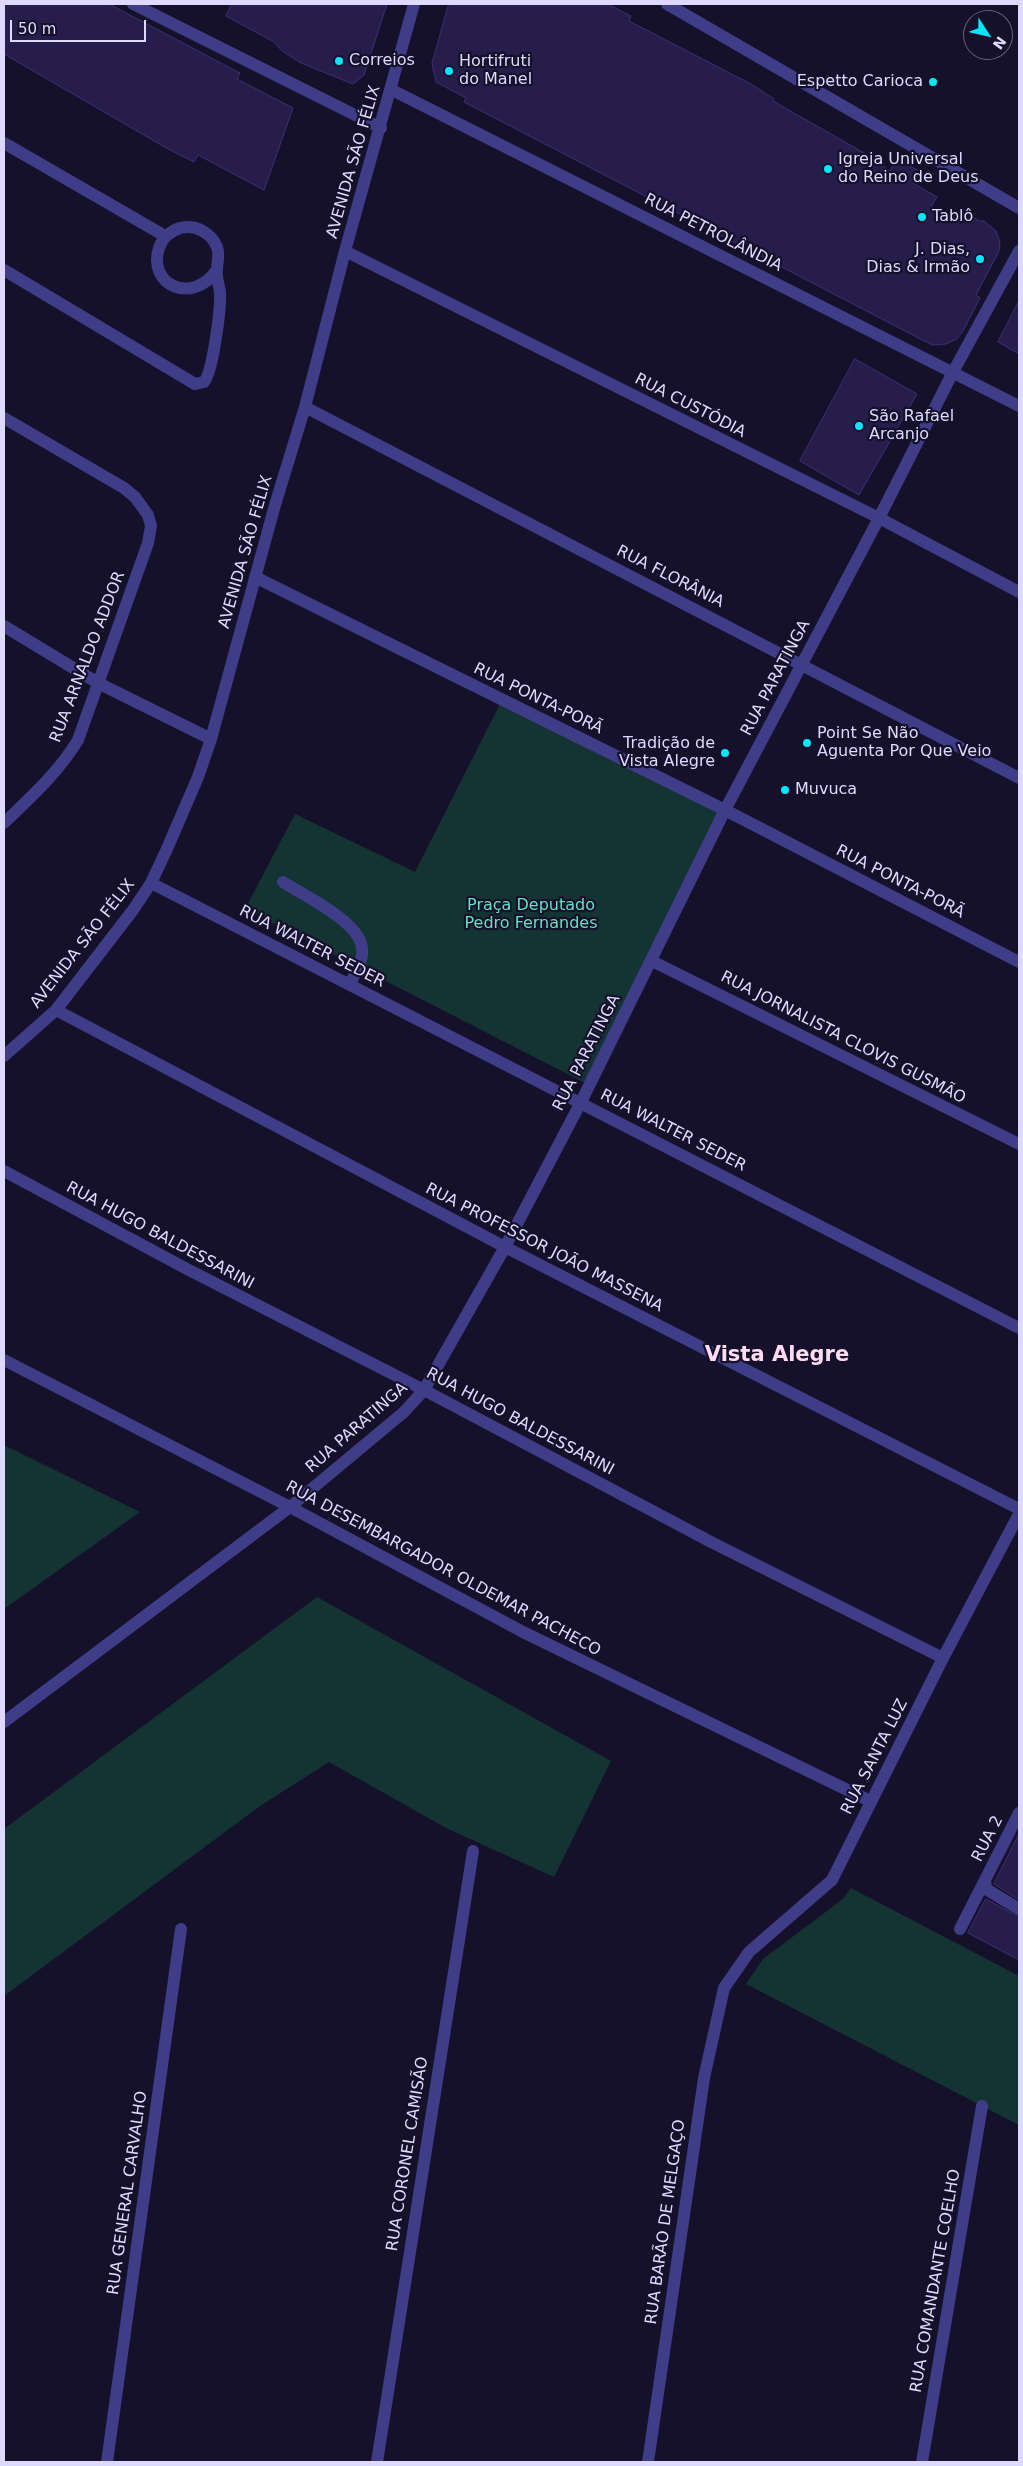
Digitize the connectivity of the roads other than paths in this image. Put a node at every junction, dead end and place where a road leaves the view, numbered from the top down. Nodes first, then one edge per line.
1 (133, 4) edge
2 (414, 4) edge
3 (667, 4) edge
4 (392, 90) junction
5 (381, 128) junction
6 (4, 143) edge
7 (1019, 208) edge
8 (166, 236) junction
9 (345, 251) junction
10 (1019, 251) edge
11 (4, 270) edge
12 (216, 271) junction
13 (953, 372) junction
14 (1019, 406) edge
15 (305, 407) junction
16 (4, 418) edge
17 (879, 518) junction
18 (255, 577) junction
19 (1019, 592) edge
20 (4, 626) edge
21 (802, 664) junction
22 (98, 683) junction
23 (211, 739) junction
24 (1019, 778) edge
25 (725, 810) junction
26 (4, 823) edge
27 (283, 882) dead end
28 (151, 883) junction
29 (652, 961) junction
30 (1019, 962) edge
31 (350, 984) junction
32 (56, 1010) junction
33 (4, 1056) edge
34 (581, 1102) junction
35 (1019, 1144) edge
36 (4, 1171) edge
37 (505, 1247) junction
38 (1019, 1328) edge
39 (4, 1360) edge
40 (424, 1390) junction
41 (290, 1507) junction
42 (1019, 1509) edge
43 (1019, 1514) edge
44 (943, 1658) junction
45 (4, 1722) edge
46 (870, 1801) junction
47 (1019, 1813) edge
48 (473, 1851) dead end
49 (985, 1880) junction
50 (1019, 1909) edge
51 (181, 1929) dead end
52 (960, 1929) dead end
53 (724, 1988) joint
54 (982, 2106) dead end
55 (108, 2462) edge
56 (377, 2462) edge
57 (648, 2462) edge
58 (922, 2462) edge

1 - 5 street
2 - 4 street, AVENIDA SÃO FÉLIX
3 - 7 street
4 - 5 street, AVENIDA SÃO FÉLIX
4 - 13 street, RUA PETROLÂNDIA
5 - 9 street, AVENIDA SÃO FÉLIX
6 - 8 street
8 - 12 street
8 - 12 street
9 - 15 street, AVENIDA SÃO FÉLIX
9 - 17 street, RUA CUSTÓDIA
10 - 13 street, RUA PARATINGA
11 - 12 street
13 - 14 street, RUA PETROLÂNDIA
13 - 17 street, RUA PARATINGA
15 - 18 street, AVENIDA SÃO FÉLIX
15 - 21 street, RUA FLORÂNIA
16 - 22 street, RUA ARNALDO ADDOR
17 - 19 street, RUA CUSTÓDIA
17 - 21 street, RUA PARATINGA
18 - 23 street, AVENIDA SÃO FÉLIX
18 - 25 street, RUA PONTA-PORÃ
20 - 22 street
21 - 24 street, RUA FLORÂNIA
21 - 25 street, RUA PARATINGA
22 - 23 street
22 - 26 street, RUA ARNALDO ADDOR
23 - 28 street, AVENIDA SÃO FÉLIX
25 - 29 street, RUA PARATINGA
25 - 30 street, RUA PONTA-PORÃ
27 - 31 street
28 - 31 street, RUA WALTER SEDER
28 - 32 street, AVENIDA SÃO FÉLIX
29 - 34 street, RUA PARATINGA
29 - 35 street, RUA JORNALISTA CLOVIS GUSMÃO
31 - 34 street, RUA WALTER SEDER
32 - 33 street, AVENIDA SÃO FÉLIX
32 - 37 street, RUA PROFESSOR JOÃO MASSENA
34 - 37 street, RUA PARATINGA
34 - 38 street, RUA WALTER SEDER
36 - 40 street, RUA HUGO BALDESSARINI
37 - 40 street, RUA PARATINGA
37 - 42 street, RUA PROFESSOR JOÃO MASSENA
39 - 41 street, RUA DESEMBARGADOR OLDEMAR PACHECO
40 - 41 street, RUA PARATINGA
40 - 44 street, RUA HUGO BALDESSARINI
41 - 45 street, RUA PARATINGA
41 - 46 street, RUA DESEMBARGADOR OLDEMAR PACHECO
43 - 44 street, RUA SANTA LUZ
44 - 46 street, RUA SANTA LUZ
46 - 53 street, RUA SANTA LUZ
47 - 49 street, RUA 2
48 - 56 street, RUA CORONEL CAMISÃO
49 - 50 street, RUA 2
49 - 52 street, RUA 2
51 - 55 street, RUA GENERAL CARVALHO
53 - 57 street, RUA BARÃO DE MELGAÇO
54 - 58 street, RUA COMANDANTE COELHO

